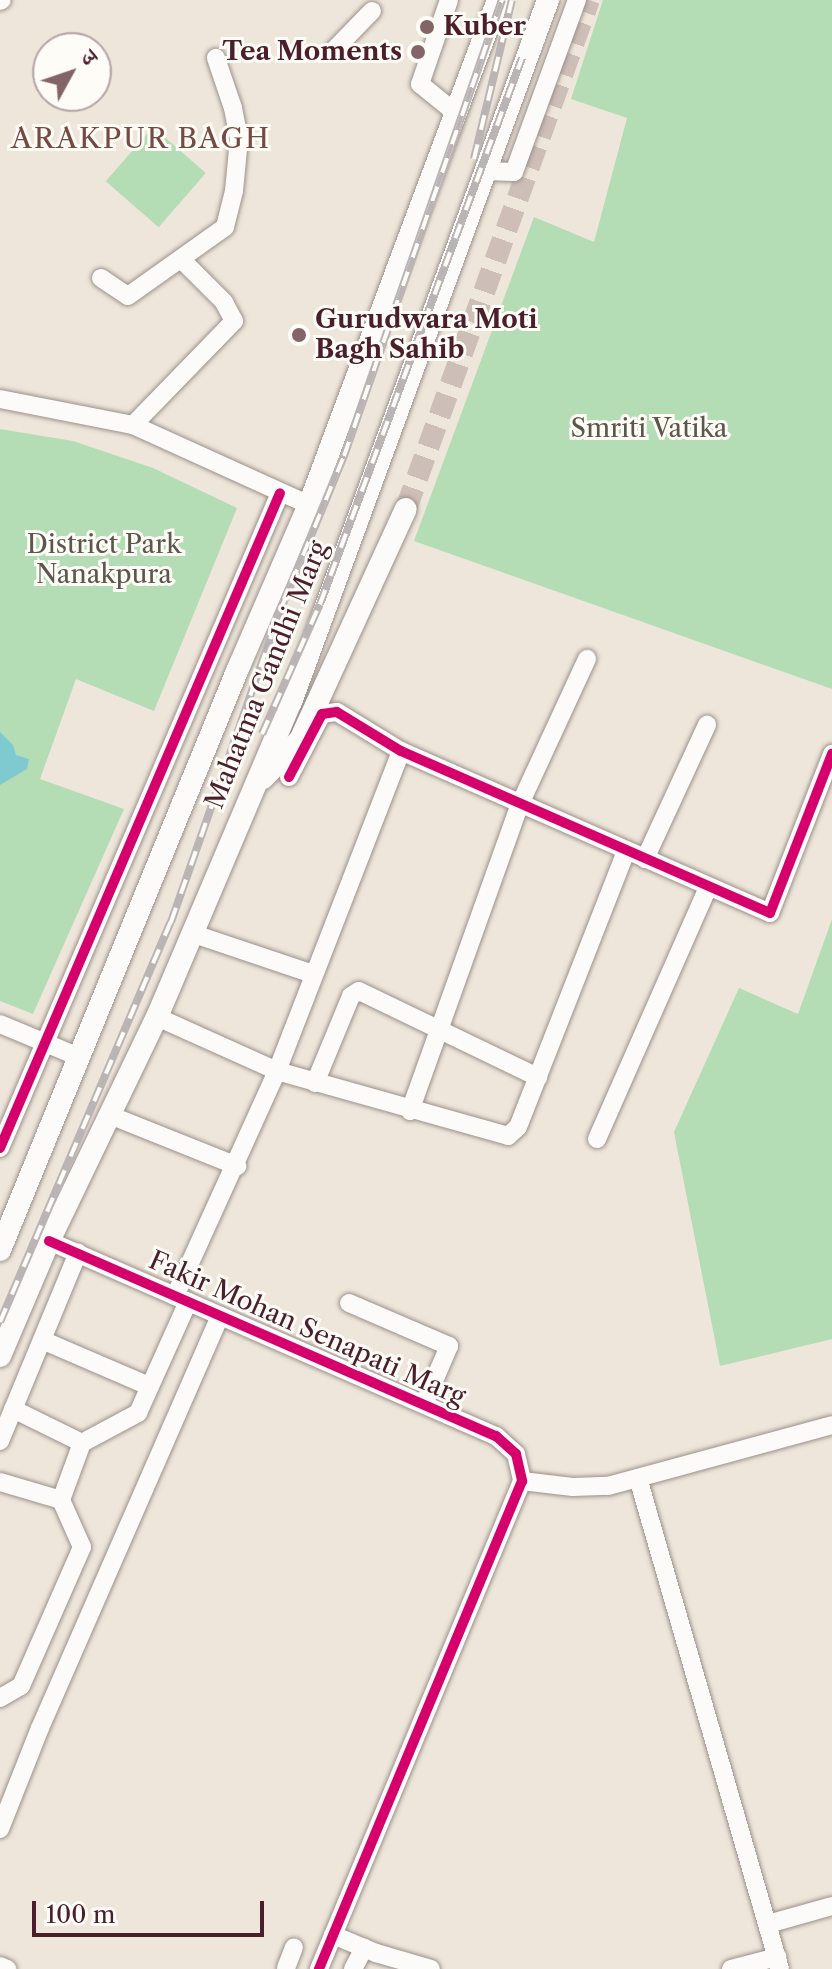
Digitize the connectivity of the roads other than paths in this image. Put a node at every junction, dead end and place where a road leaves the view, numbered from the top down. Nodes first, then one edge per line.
1 (449, 0) edge
2 (498, 0) edge
3 (548, 0) edge
4 (577, 0) edge
5 (372, 11) dead end
6 (335, 49) dead end
7 (216, 58) dead end
8 (456, 113) junction
9 (485, 171) junction
10 (181, 259) junction
11 (101, 278) dead end
12 (0, 399) edge
13 (133, 425) junction
14 (280, 493) junction
15 (309, 505) junction
16 (406, 509) tunnel mouth
17 (587, 659) dead end
18 (707, 725) dead end
19 (401, 751) junction
20 (832, 754) edge
21 (289, 777) dead end
22 (254, 786) junction
23 (520, 804) junction
24 (626, 851) junction
25 (645, 859) junction
26 (708, 887) junction
27 (191, 933) junction
28 (313, 974) junction
29 (157, 1017) junction
30 (0, 1024) edge
31 (438, 1031) junction
32 (45, 1043) junction
33 (79, 1057) junction
34 (277, 1071) junction
35 (538, 1077) junction
36 (315, 1083) junction
37 (410, 1111) junction
38 (112, 1116) junction
39 (597, 1139) dead end
40 (0, 1148) edge
41 (237, 1166) junction
42 (49, 1241) junction
43 (0, 1250) edge
44 (78, 1253) junction
45 (182, 1299) junction
46 (349, 1303) dead end
47 (220, 1316) junction
48 (42, 1340) junction
49 (0, 1356) edge
50 (149, 1386) junction
51 (424, 1404) junction
52 (13, 1409) junction
53 (832, 1425) edge
54 (0, 1441) edge
55 (82, 1443) junction
56 (638, 1478) junction
57 (522, 1481) junction
58 (0, 1482) edge
59 (61, 1500) junction
60 (0, 1698) edge
61 (0, 1829) edge
62 (832, 1906) edge
63 (768, 1924) junction
64 (333, 1935) junction
65 (294, 1947) dead end
66 (364, 1948) junction
67 (779, 1963) edge
68 (0, 1966) edge
69 (286, 1968) edge
70 (742, 1968) edge
71 (7, 1969) edge
72 (319, 1969) edge
73 (353, 1969) edge
74 (431, 1969) edge

1 - 8 street
2 - 8 main road, Mahatma Gandhi Marg
3 - 9 main road, Mahatma Gandhi Marg
4 - 9 street
5 - 6 street
7 - 10 street
8 - 15 main road, Mahatma Gandhi Marg
9 - 22 main road, Mahatma Gandhi Marg
10 - 11 street
10 - 13 street
12 - 13 street
13 - 14 street
14 - 15 street
14 - 32 street
15 - 33 main road, Mahatma Gandhi Marg
16 - 22 main road
17 - 23 street
18 - 25 street
19 - 21 street
19 - 23 street
19 - 28 street
20 - 26 street
22 - 27 main road, Mahatma Gandhi Marg
23 - 24 street
23 - 31 street
24 - 25 street
24 - 35 street
25 - 26 street
26 - 39 street
27 - 28 street
27 - 29 main road, Mahatma Gandhi Marg
28 - 34 street
29 - 34 street
29 - 38 main road, Mahatma Gandhi Marg
30 - 32 street
31 - 35 street
31 - 36 street
31 - 37 street
32 - 33 street
32 - 40 street
33 - 43 main road, Mahatma Gandhi Marg
34 - 36 street
34 - 41 street
35 - 37 street
36 - 37 street
38 - 41 street
38 - 42 main road, Mahatma Gandhi Marg
41 - 45 street
42 - 44 street, Fakir Mohan Senapati Marg
42 - 49 main road, Mahatma Gandhi Marg
44 - 45 street, Fakir Mohan Senapati Marg
44 - 48 street
45 - 47 street, Fakir Mohan Senapati Marg
45 - 50 street
46 - 51 street
47 - 51 street, Fakir Mohan Senapati Marg
47 - 61 street
48 - 50 street
48 - 52 street
50 - 55 street
51 - 57 street, Fakir Mohan Senapati Marg
52 - 54 street
52 - 55 street
53 - 56 street
55 - 59 street
56 - 57 street
56 - 63 street
57 - 64 street
58 - 59 street
59 - 60 street
62 - 63 street
63 - 67 street
64 - 66 street
64 - 72 street
65 - 69 street
66 - 73 street
66 - 74 street
67 - 70 street
68 - 71 street

